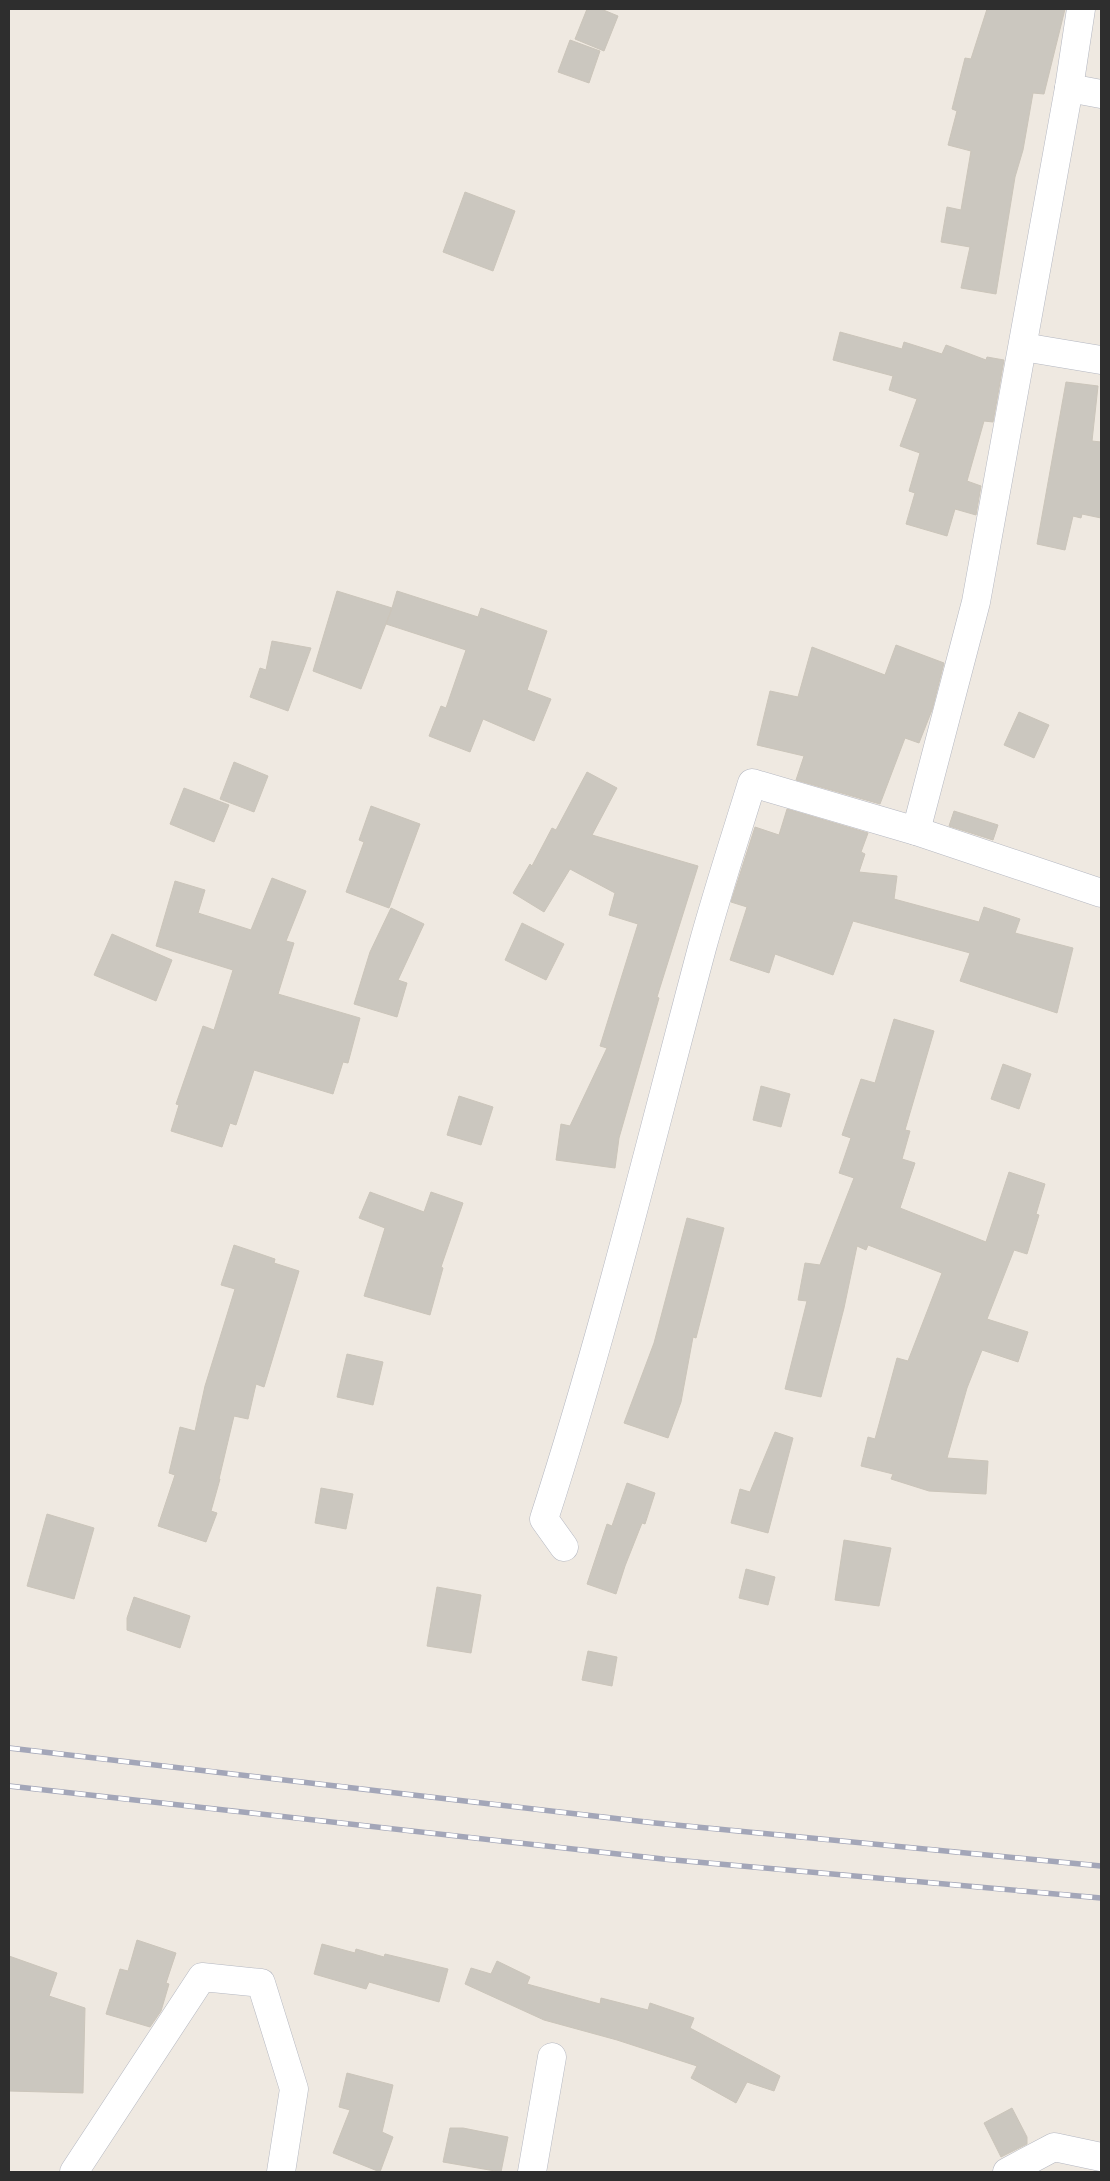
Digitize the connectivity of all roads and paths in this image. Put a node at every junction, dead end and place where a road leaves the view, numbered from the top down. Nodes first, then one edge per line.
1 (1081, 9) edge
2 (1070, 88) junction
3 (1101, 94) edge
4 (1023, 347) junction
5 (1101, 360) edge
6 (916, 832) junction
7 (1101, 893) edge
8 (564, 1547) dead end
9 (552, 2057) dead end
10 (1101, 2157) edge
11 (74, 2172) edge
12 (281, 2172) edge
13 (532, 2172) edge
14 (1007, 2172) edge

1 - 2 street
2 - 3 street
2 - 4 street
4 - 5 street
4 - 6 street
6 - 7 street
6 - 8 street
9 - 13 street
10 - 14 street
11 - 12 street

